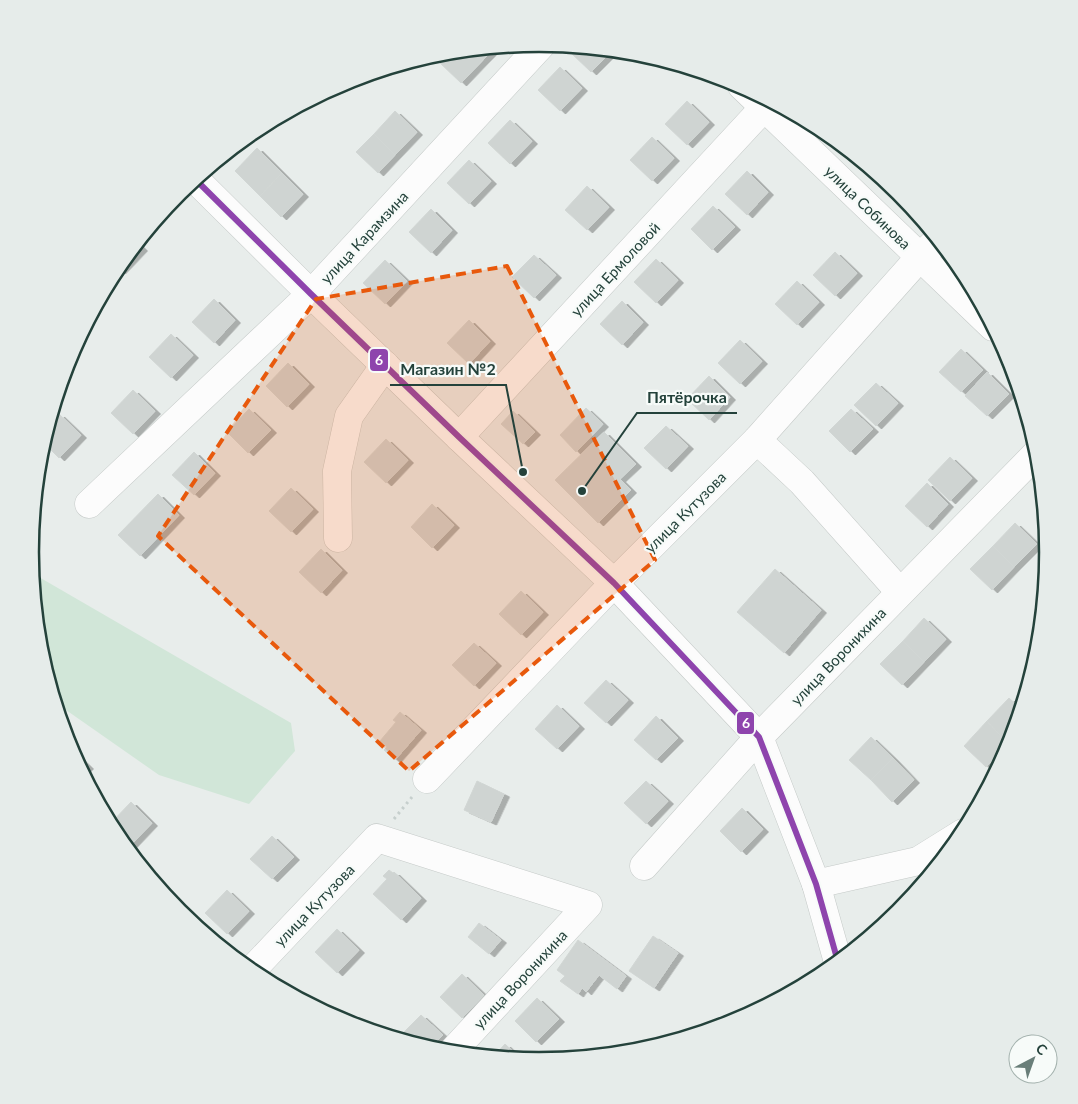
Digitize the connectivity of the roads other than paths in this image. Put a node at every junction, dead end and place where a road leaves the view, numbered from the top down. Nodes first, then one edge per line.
1 (535, 52) edge
2 (765, 106) edge
3 (775, 112) edge
4 (200, 185) edge
5 (929, 248) edge
6 (311, 294) junction
7 (970, 298) edge
8 (385, 365) junction
9 (459, 437) junction
10 (757, 440) junction
11 (1031, 459) edge
12 (89, 504) dead end
13 (338, 538) dead end
14 (614, 584) junction
15 (900, 592) junction
16 (759, 737) junction
17 (427, 779) road end
18 (945, 844) edge
19 (644, 866) dead end
20 (816, 884) junction
21 (588, 905) joint
22 (836, 955) edge
23 (256, 965) edge
24 (458, 1046) edge

1 - 6 street, улица Карамзина
2 - 9 street, улица Ермоловой
3 - 5 street, улица Собинова
4 - 6 street
5 - 7 street, улица Собинова
5 - 10 street, улица Кутузова
6 - 8 street
6 - 12 street, улица Карамзина
8 - 9 street
8 - 13 street
9 - 14 street
10 - 14 street, улица Кутузова
10 - 15 street
11 - 15 street, улица Воронихина
14 - 16 street
14 - 17 street, улица Кутузова
15 - 16 street, улица Воронихина
16 - 19 street, улица Воронихина
16 - 20 street
18 - 20 street
20 - 22 street
21 - 23 street, улица Кутузова
21 - 24 street, улица Воронихина

